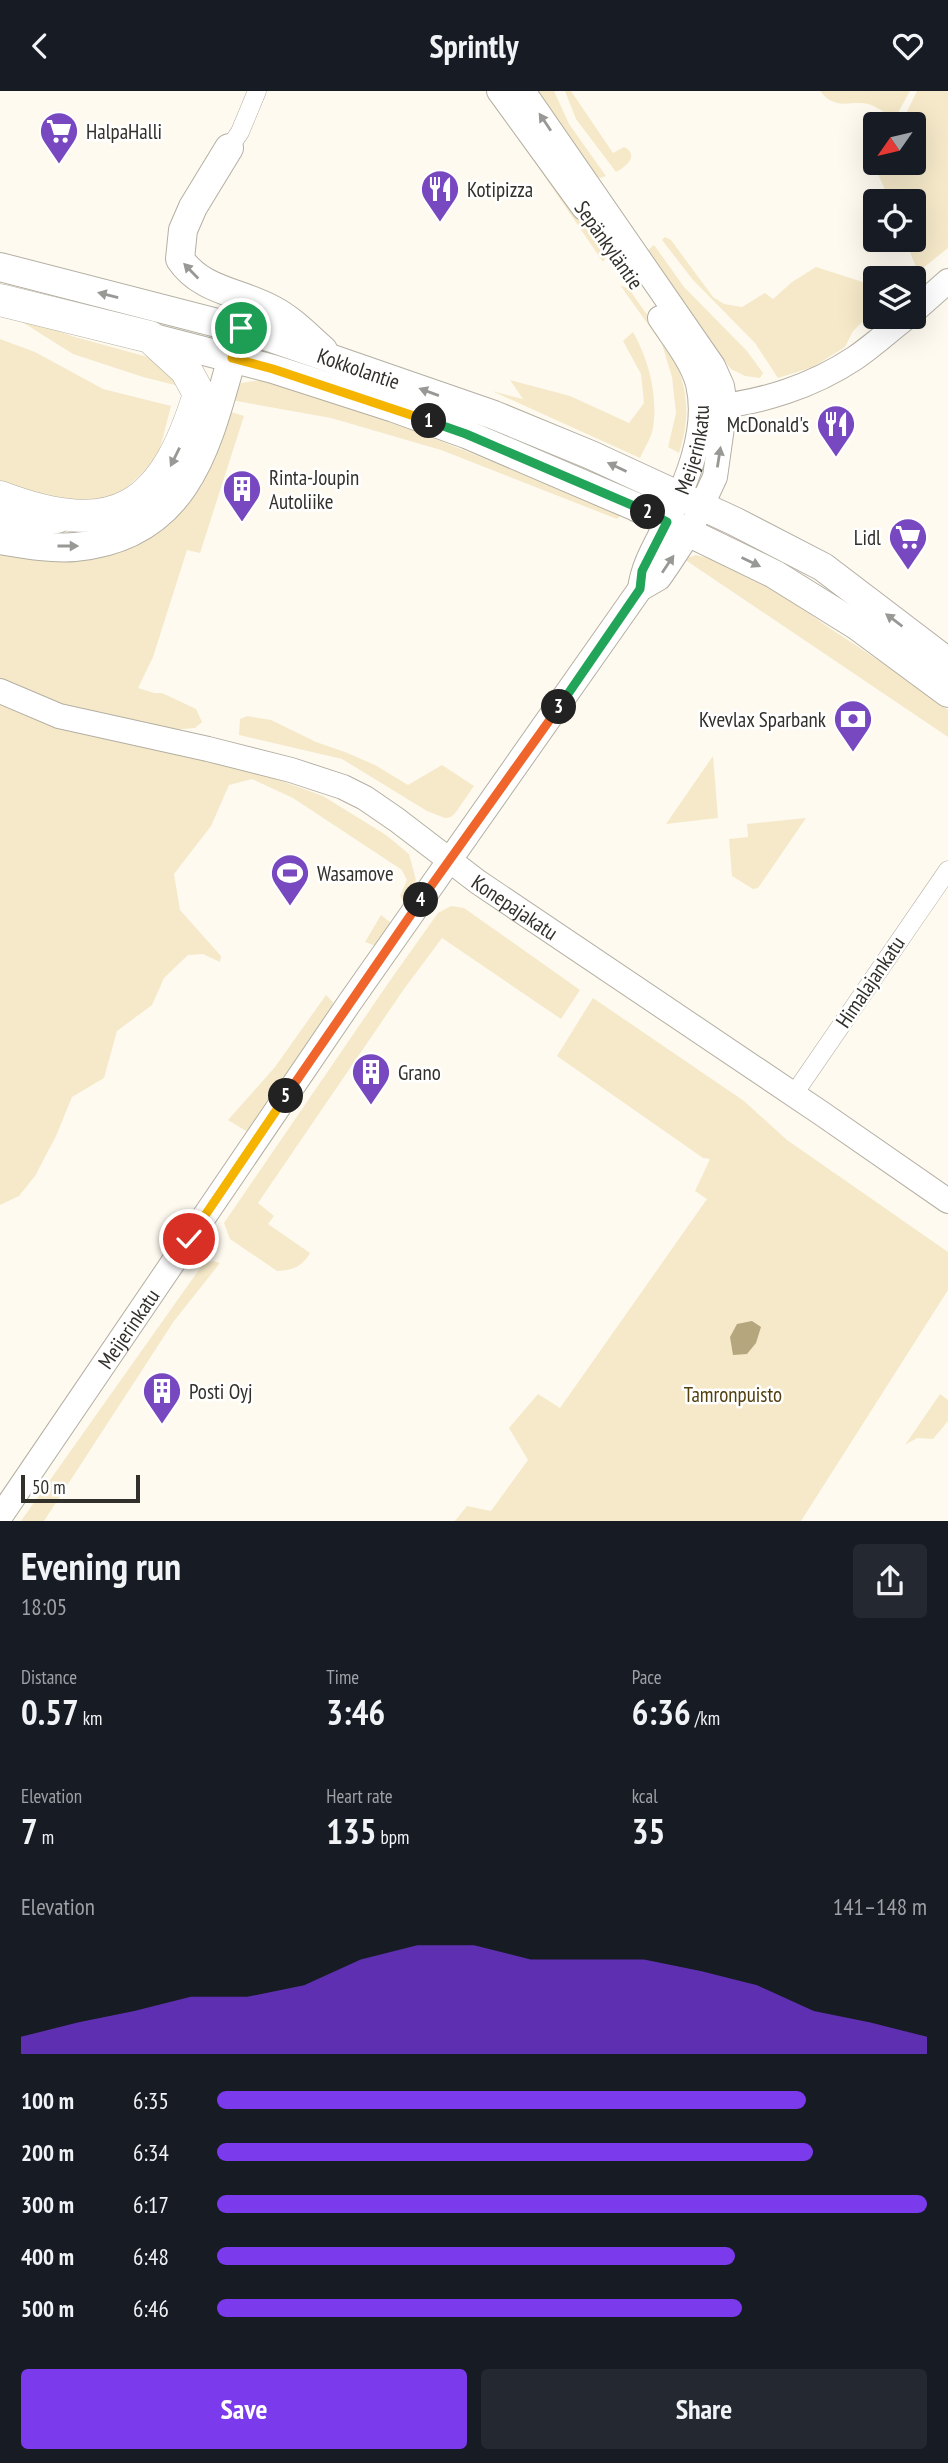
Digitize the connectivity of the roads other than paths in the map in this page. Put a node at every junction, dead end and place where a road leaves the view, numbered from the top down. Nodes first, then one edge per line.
1 (257, 91) edge
2 (499, 91) edge
3 (523, 91) edge
4 (229, 148) joint
5 (0, 267) edge
6 (948, 281) edge
7 (0, 300) edge
8 (926, 300) edge
9 (231, 326) junction
10 (892, 329) edge
11 (150, 337) junction
12 (222, 356) junction
13 (330, 357) junction
14 (200, 394) junction
15 (713, 407) junction
16 (0, 497) edge
17 (691, 501) junction
18 (74, 517) junction
19 (0, 518) edge
20 (678, 527) junction
21 (0, 540) edge
22 (948, 662) edge
23 (0, 691) edge
24 (948, 693) edge
25 (449, 860) junction
26 (948, 870) edge
27 (794, 1094) junction
28 (948, 1201) edge
29 (0, 1517) edge

1 - 4 street
2 - 15 street, Sepänkyläntie
15 -> 3 street, Sepänkyläntie
13 -> 4 main road
9 -> 5 main road, Kokkolantie
6 - 8 street
7 - 11 highway, Kokkolantie
9 - 12 main road
9 - 13 main road, Kokkolantie
10 - 15 street, Meijerinkatu
11 - 12 main road, Kokkolantie
11 - 14 highway
12 - 14 main road
12 - 20 main road, Kokkolantie
21 -> 12 main road
17 -> 13 main road, Kokkolantie
14 -> 18 highway
15 - 17 street, Meijerinkatu
16 - 18 highway
17 - 20 street, Meijerinkatu
22 -> 17 main road
18 - 19 main road
20 -> 24 main road
20 - 25 street, Meijerinkatu
23 - 25 street, Konepajakatu
25 - 27 street, Konepajakatu
25 - 29 street, Meijerinkatu
26 - 27 street, Himalajankatu
27 - 28 street, Konepajakatu

